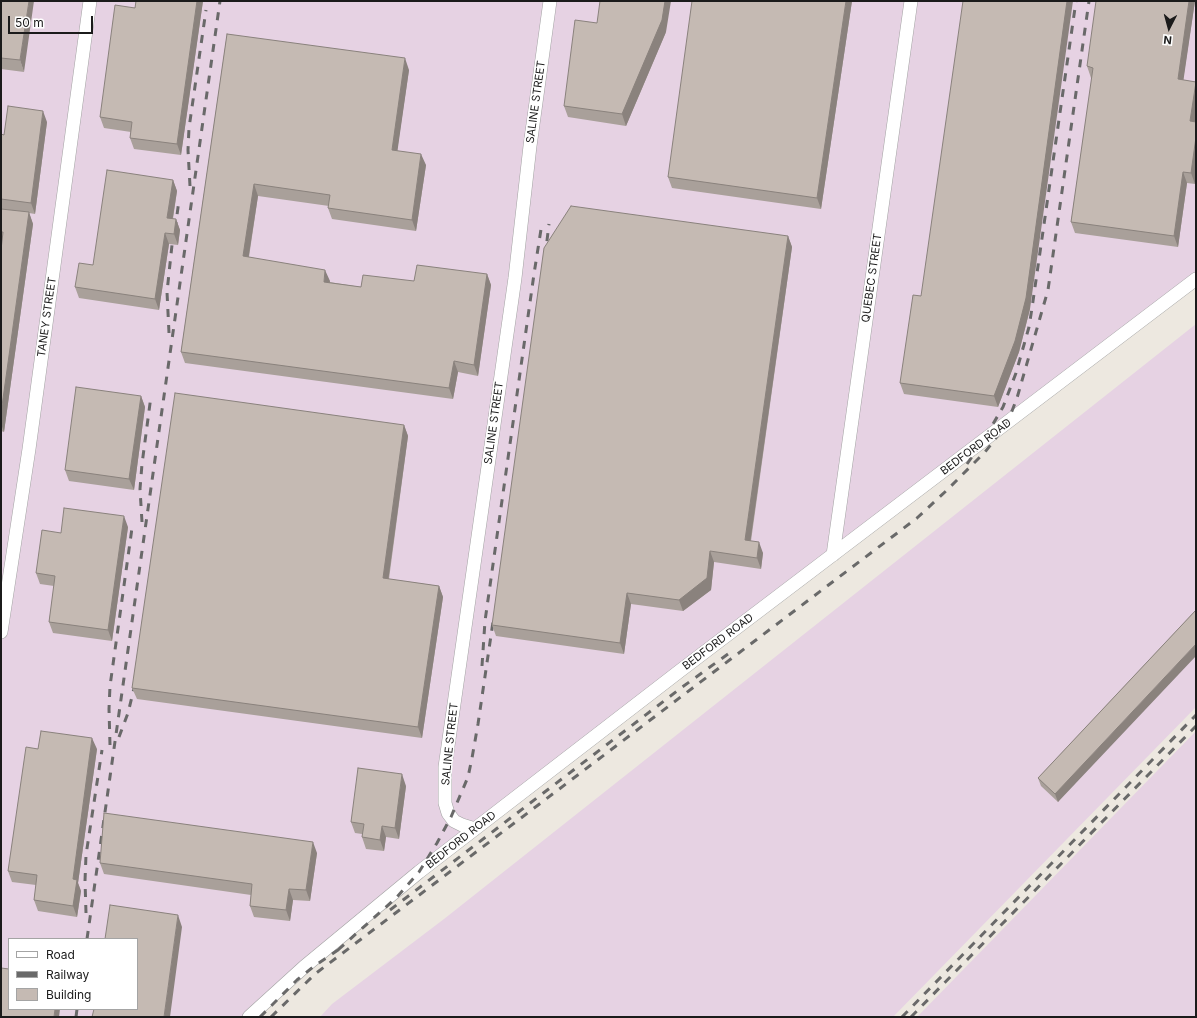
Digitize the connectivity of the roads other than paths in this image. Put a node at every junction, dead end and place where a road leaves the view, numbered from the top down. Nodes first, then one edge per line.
1 (90, 1) edge
2 (550, 1) edge
3 (911, 1) edge
4 (1196, 279) edge
5 (833, 555) junction
6 (1, 632) edge
7 (475, 829) junction
8 (249, 1017) edge

1 - 6 street, TANEY STREET
2 - 7 street, SALINE STREET
3 - 5 street, QUEBEC STREET
4 - 5 street, BEDFORD ROAD
5 - 7 street, BEDFORD ROAD
7 - 8 street, BEDFORD ROAD

